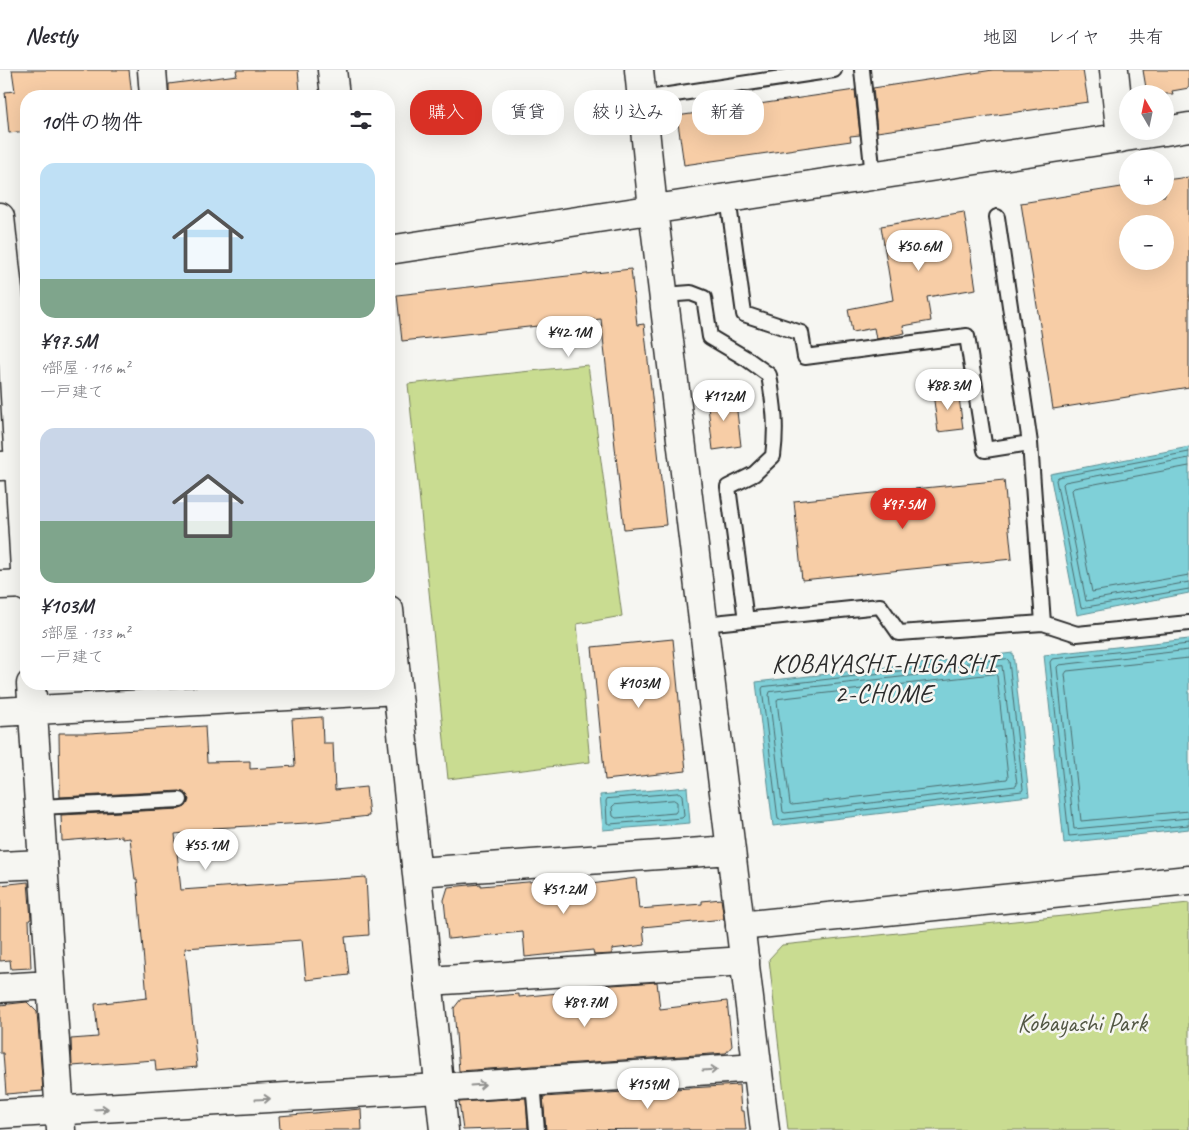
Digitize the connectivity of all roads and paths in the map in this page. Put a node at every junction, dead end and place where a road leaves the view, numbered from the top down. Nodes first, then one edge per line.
1 (152, 70) edge
2 (332, 70) edge
3 (639, 70) edge
4 (834, 70) edge
5 (862, 70) edge
6 (1114, 70) edge
7 (154, 90) edge
8 (334, 90) edge
9 (641, 90) edge
10 (682, 93) edge
11 (1119, 119) edge
12 (1189, 128) edge
13 (1174, 130) edge
14 (646, 135) edge
15 (1119, 138) edge
16 (874, 176) junction
17 (728, 198) junction
18 (653, 209) junction
19 (0, 217) edge
20 (997, 217) dead end
21 (395, 249) edge
22 (664, 295) junction
23 (12, 309) edge
24 (1030, 443) junction
25 (15, 466) edge
26 (20, 520) edge
27 (0, 585) edge
28 (20, 585) edge
29 (746, 620) junction
30 (1043, 623) junction
31 (1189, 623) edge
32 (704, 624) junction
33 (395, 670) edge
34 (397, 690) junction
35 (32, 697) edge
36 (0, 712) edge
37 (180, 800) dead end
38 (39, 806) junction
39 (731, 850) junction
40 (43, 864) junction
41 (0, 866) edge
42 (417, 872) junction
43 (1189, 880) edge
44 (740, 926) junction
45 (744, 961) junction
46 (428, 981) junction
47 (51, 985) junction
48 (0, 988) edge
49 (757, 1067) junction
50 (533, 1082) junction
51 (439, 1088) junction
52 (0, 1114) edge
53 (60, 1121) edge
54 (444, 1130) edge
55 (537, 1130) edge
56 (765, 1130) edge

1 - 7 street
2 - 8 street
3 - 9 street
4 - 10 lane
5 - 16 lane
6 - 11 street
12 - 13 street
14 - 18 street
15 - 16 street
16 - 17 street
17 - 18 street
17 - 24 lane
18 - 21 street
18 - 22 street
19 - 23 street
20 - 24 lane
22 - 29 lane
22 - 32 street
23 - 25 street
24 - 30 lane
25 - 26 street
27 - 28 street
29 - 30 lane
29 - 32 lane
30 - 31 lane
32 - 39 street
33 - 34 street
34 - 35 street
34 - 42 street
35 - 36 street
35 - 38 street
37 - 38 lane
38 - 40 street
39 - 42 street
39 - 44 street
40 - 41 street
40 - 47 street
42 - 46 street
43 - 44 street
44 - 45 street
45 - 46 street
45 - 49 street
46 - 51 street
47 - 48 street
47 - 53 street
50 -> 49 street
49 - 56 street
51 -> 50 street
50 - 55 lane
53 -> 51 street
51 - 54 street
52 - 53 street

